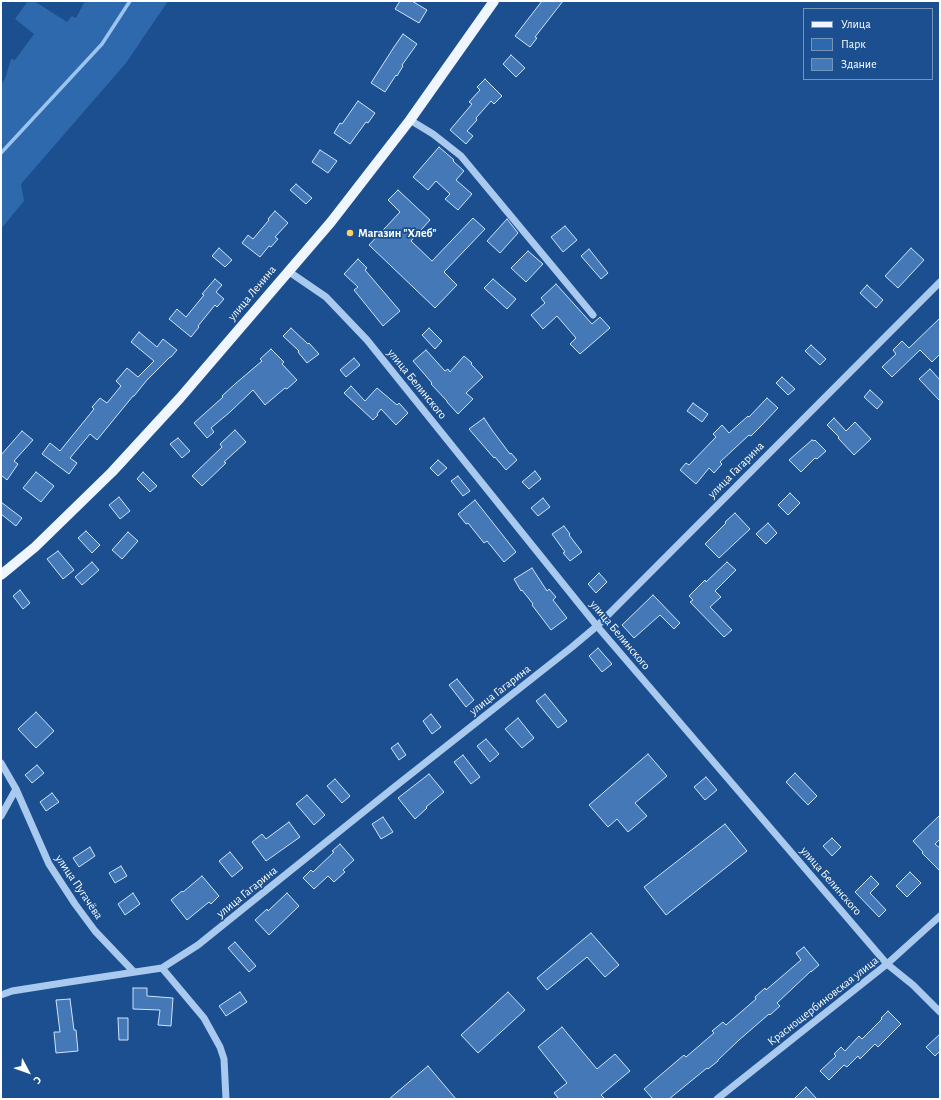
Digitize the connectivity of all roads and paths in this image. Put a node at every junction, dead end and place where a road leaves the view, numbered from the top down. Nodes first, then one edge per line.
1 (494, 1) edge
2 (410, 120) junction
3 (288, 271) junction
4 (940, 282) edge
5 (593, 315) dead end
6 (1, 576) edge
7 (597, 626) junction
8 (1, 763) edge
9 (16, 789) junction
10 (1, 816) edge
11 (940, 916) edge
12 (887, 964) junction
13 (162, 968) junction
14 (132, 971) junction
15 (1, 995) edge
16 (940, 1012) edge
17 (226, 1099) edge
18 (716, 1099) edge

1 - 2 main road, улица Ленина
2 - 3 main road, улица Ленина
2 - 5 street
3 - 6 main road, улица Ленина
3 - 7 street, улица Белинского
4 - 7 street, улица Гагарина
7 - 12 street, улица Белинского
7 - 13 street, улица Гагарина
8 - 9 street, улица Пугачёва
9 - 10 street
9 - 14 street, улица Пугачёва
11 - 12 street, Краснощербиновская улица
12 - 16 street, улица Белинского
12 - 18 street, Краснощербиновская улица
13 - 14 street, улица Гагарина
13 - 17 street
14 - 15 street, улица Гагарина

